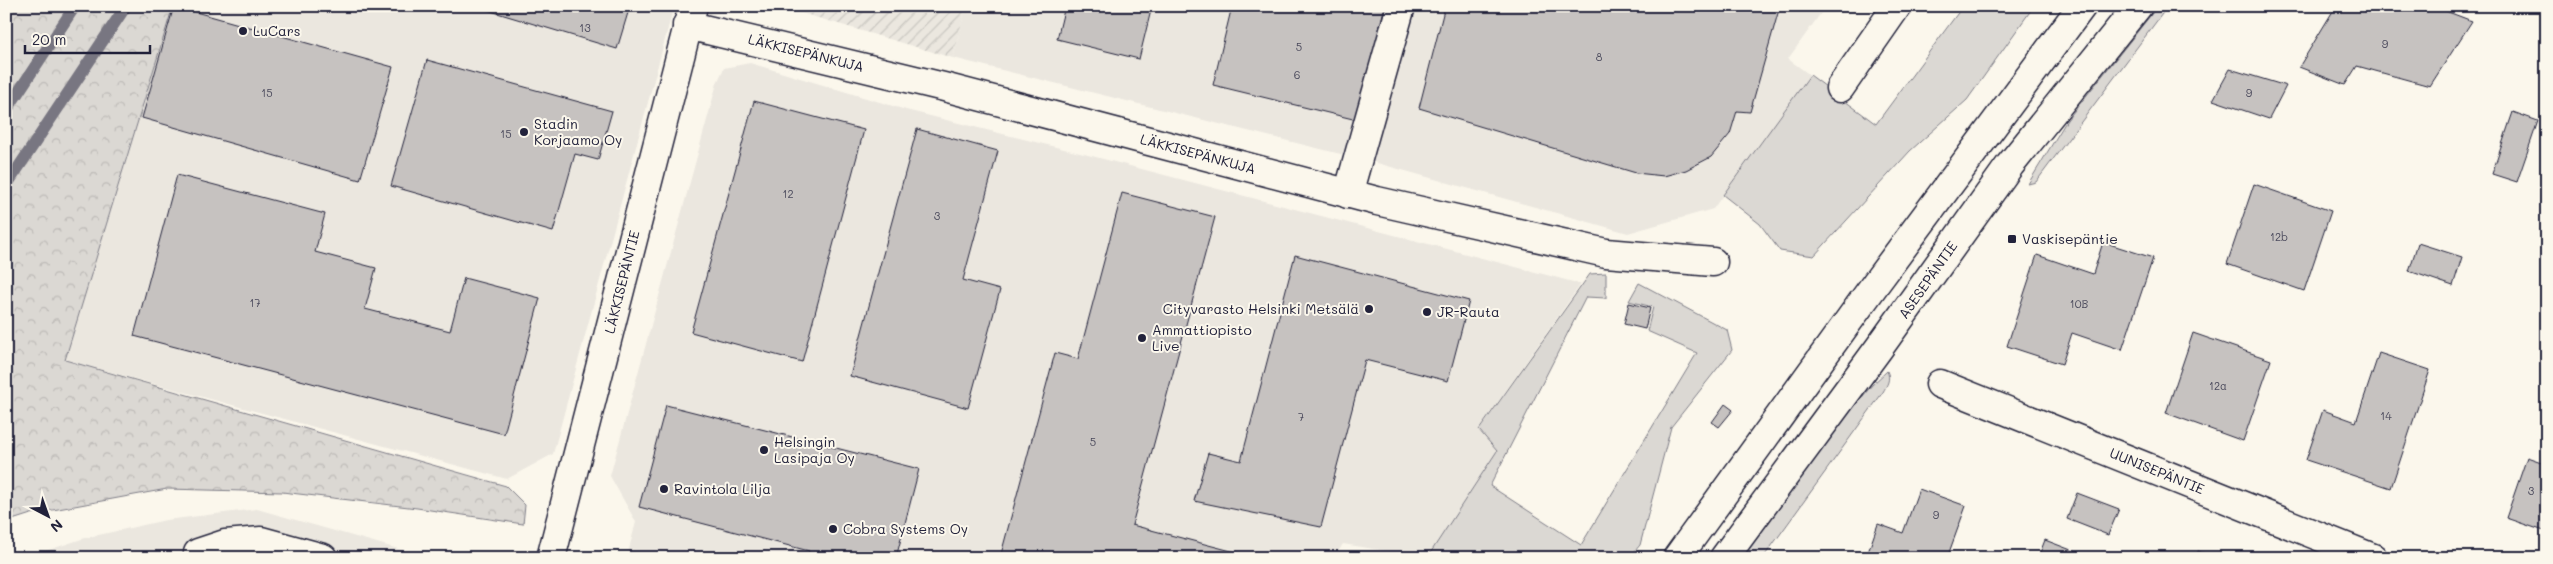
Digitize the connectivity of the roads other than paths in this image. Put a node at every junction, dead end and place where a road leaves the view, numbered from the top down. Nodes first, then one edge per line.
1 (1401, 6) edge
2 (1897, 6) edge
3 (2082, 6) edge
4 (2138, 6) edge
5 (690, 16) edge
6 (1840, 88) dead end
7 (1348, 194) junction
8 (1713, 262) dead end
9 (1940, 384) dead end
10 (198, 553) dead end
11 (323, 558) edge
12 (551, 558) edge
13 (1677, 558) edge
14 (1724, 558) edge
15 (2373, 558) edge

1 - 7 street
2 - 6 street
3 - 13 street
4 - 14 street, ASESEPÄNTIE
5 - 7 street, LÄKKISEPÄNKUJA
5 - 12 street, LÄKKISEPÄNTIE
7 - 8 street, LÄKKISEPÄNKUJA
9 - 15 street, UUNISEPÄNTIE
10 - 11 street

